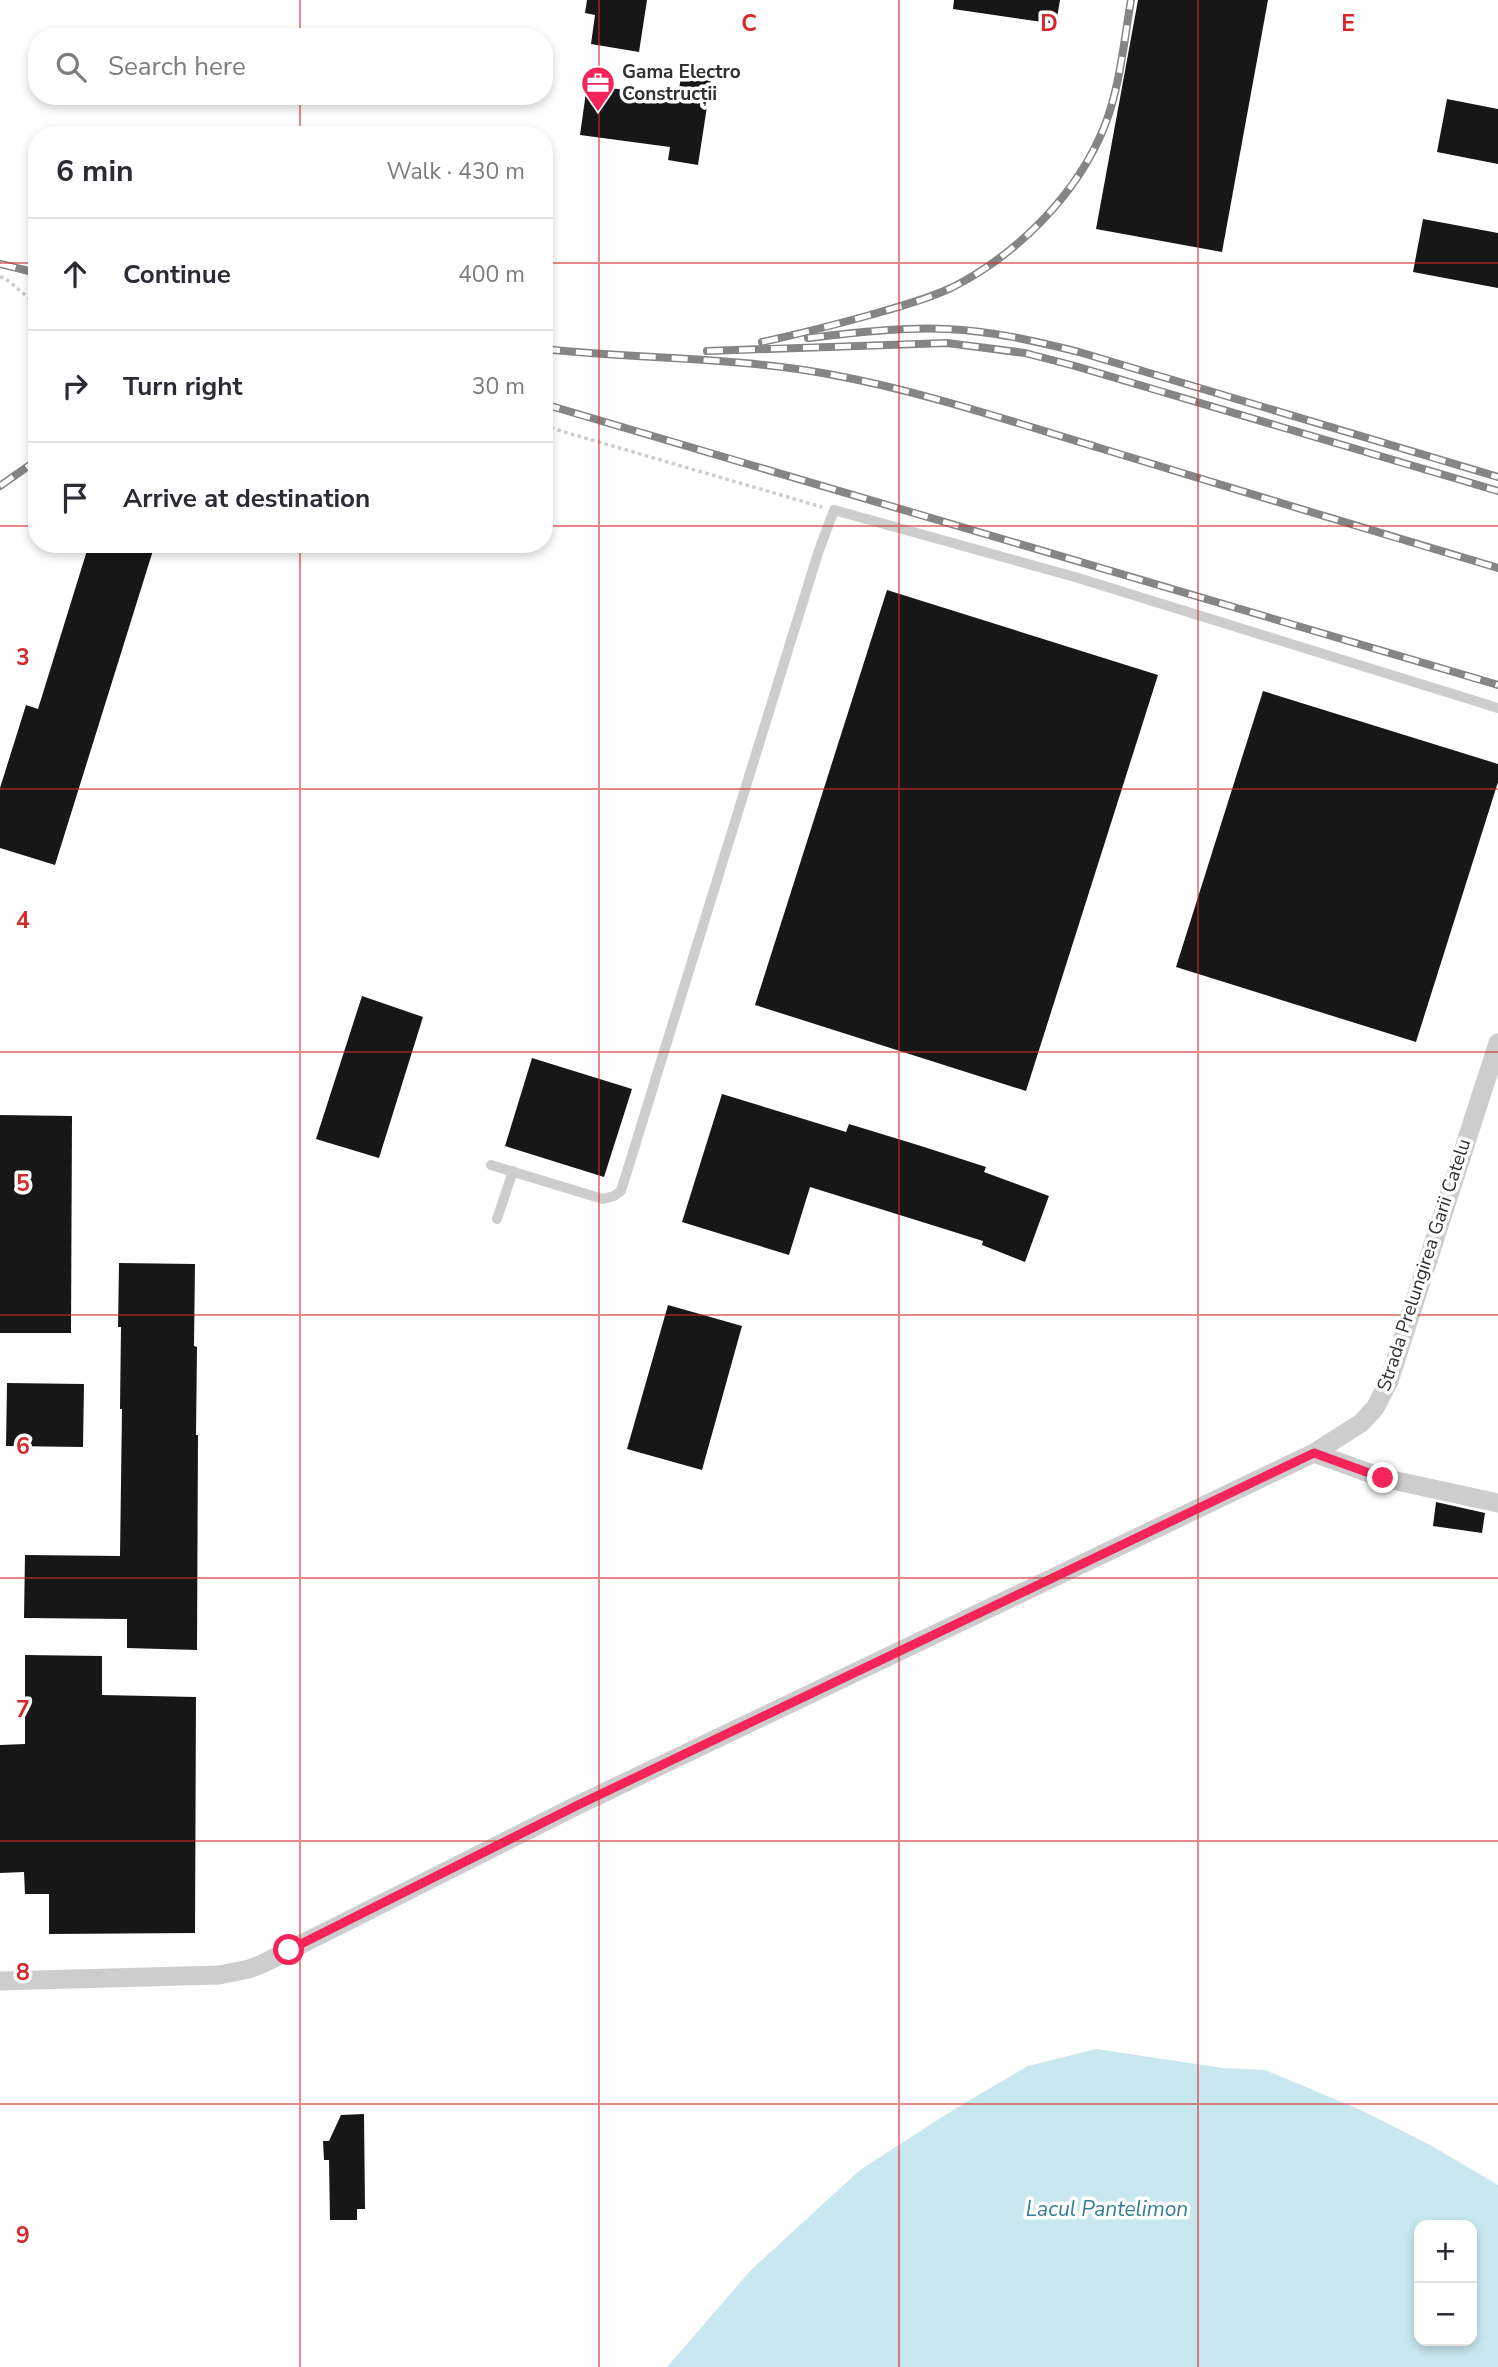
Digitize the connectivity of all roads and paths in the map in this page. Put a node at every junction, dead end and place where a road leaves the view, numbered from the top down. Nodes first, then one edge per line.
1 (0, 277) edge
2 (28, 297) edge
3 (553, 429) edge
4 (834, 510) junction
5 (1498, 708) edge
6 (1498, 1043) edge
7 (491, 1165) dead end
8 (513, 1171) junction
9 (497, 1219) dead end
10 (1314, 1453) junction
11 (1498, 1503) edge
12 (0, 1981) edge

1 - 2 path
3 - 4 path
4 - 5 lane
4 - 8 lane
6 - 10 street, Strada Prelungirea Garii Catelu
7 - 8 lane
8 - 9 lane
10 - 11 street
10 - 12 street, Strada Prelungirea Garii Catelu

